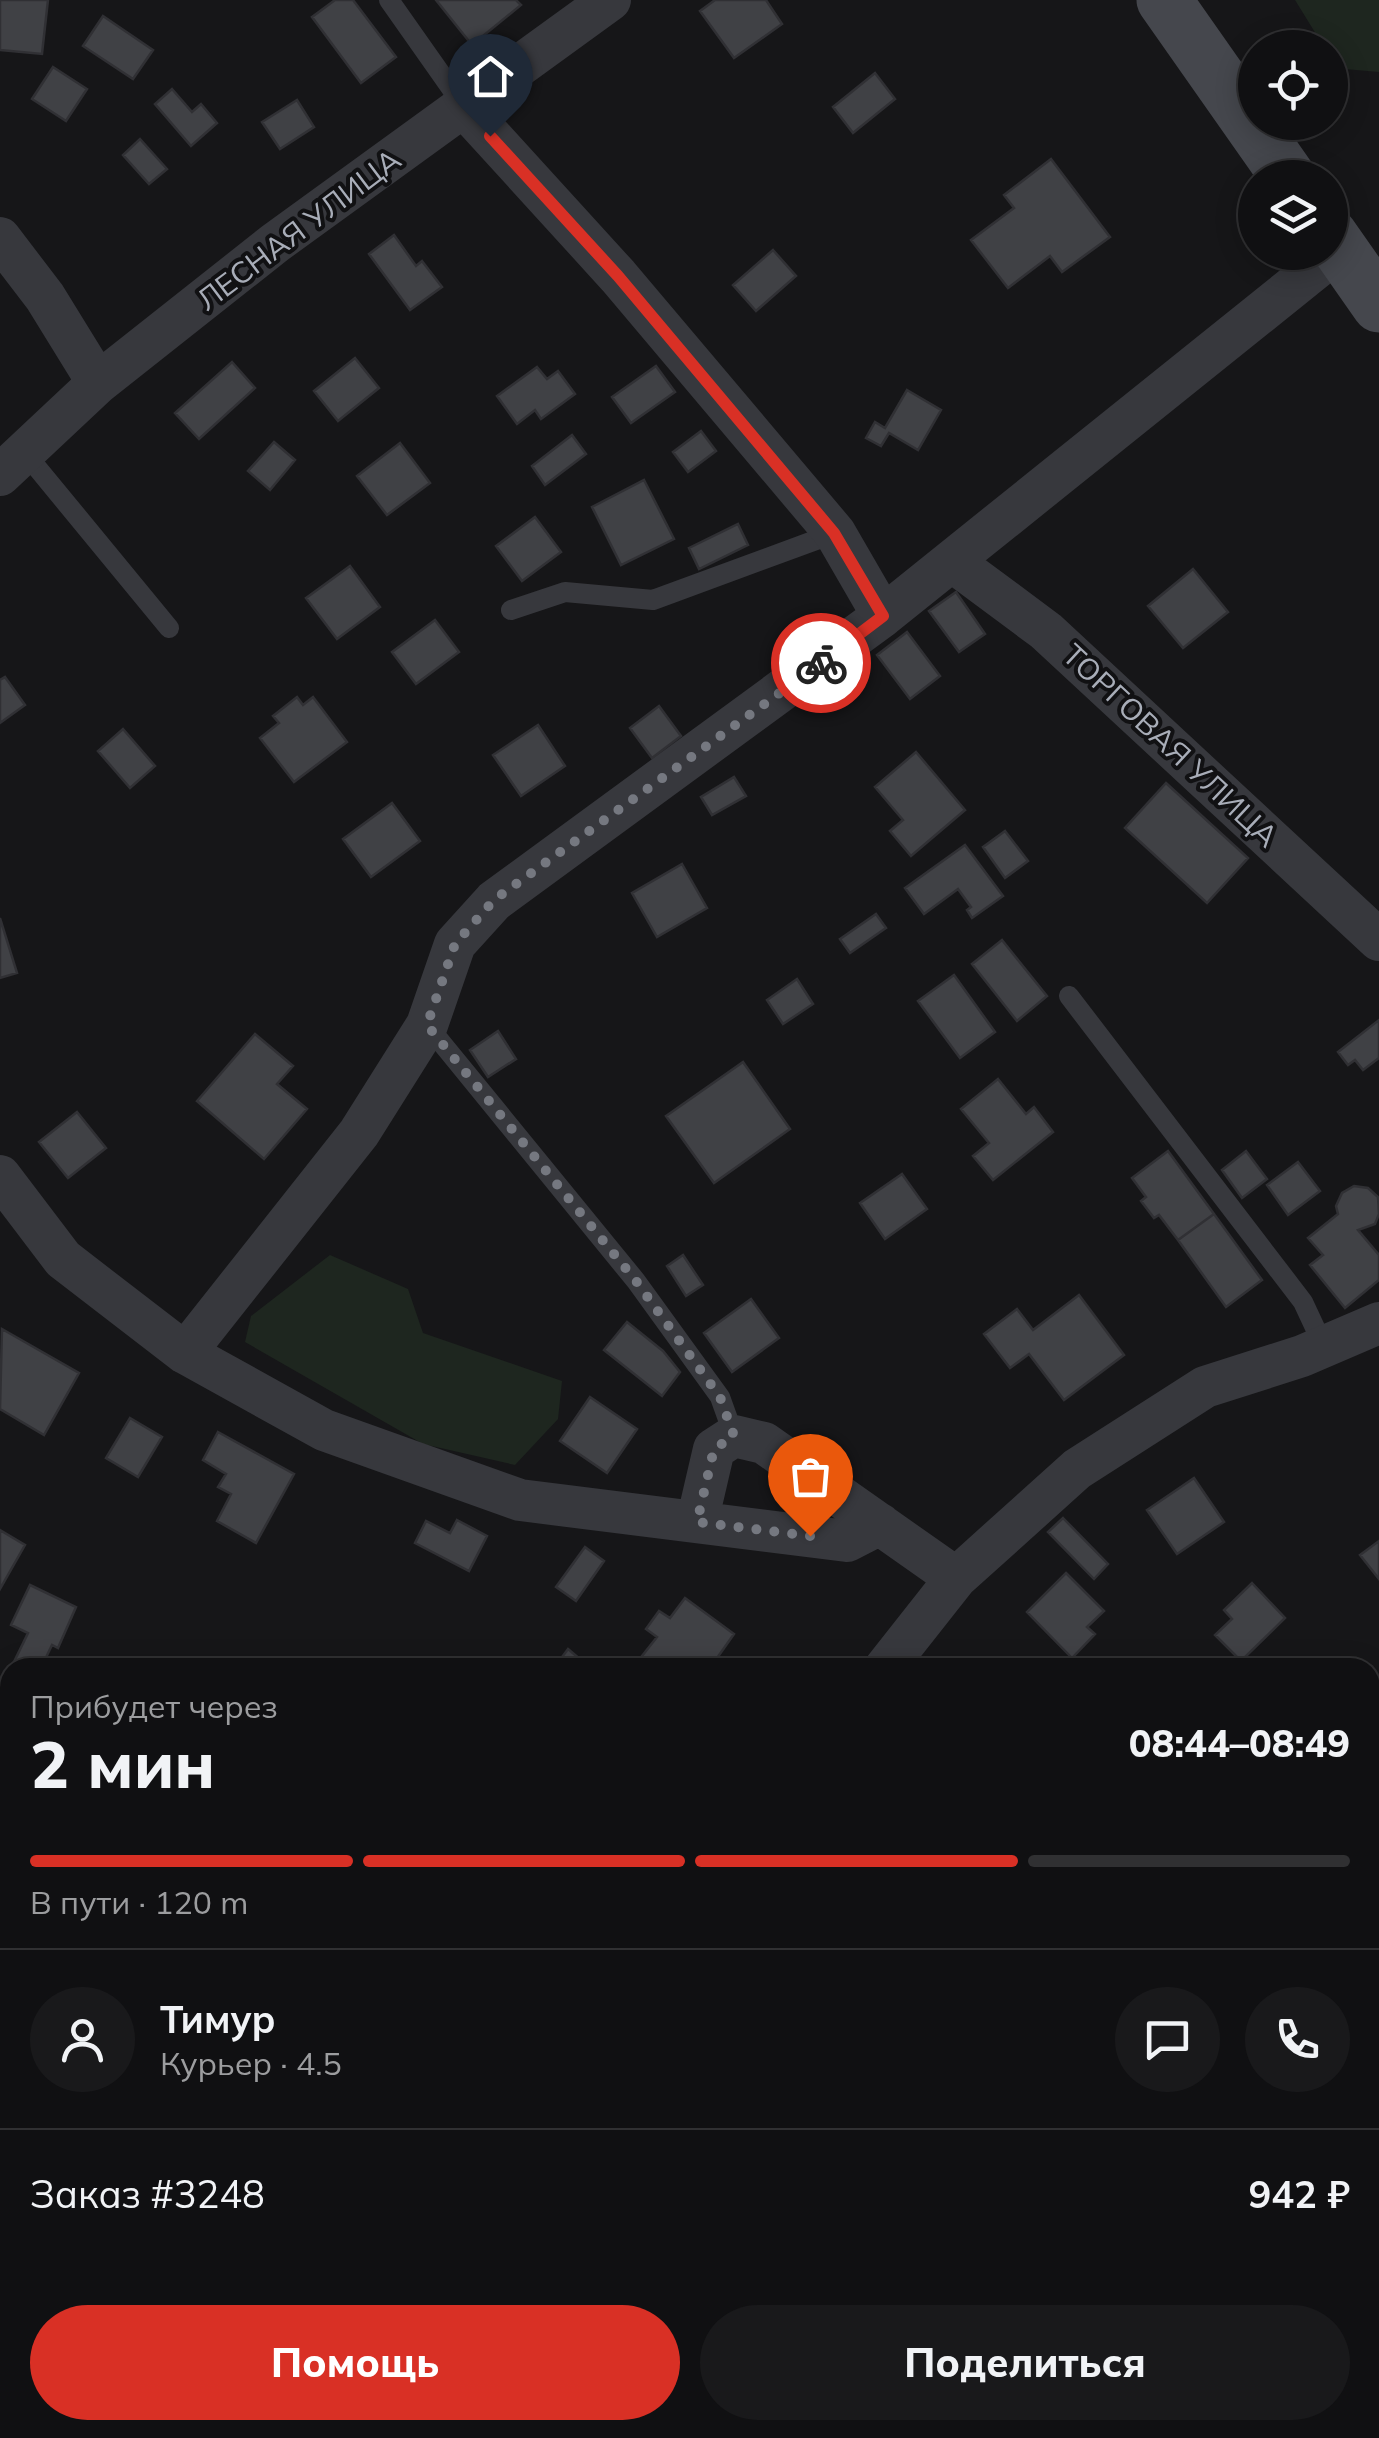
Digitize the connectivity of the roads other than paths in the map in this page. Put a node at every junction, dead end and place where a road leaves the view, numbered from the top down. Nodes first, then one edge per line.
1 (389, 0) edge
2 (610, 0) edge
3 (1164, 0) edge
4 (465, 108) junction
5 (1276, 160) edge
6 (0, 238) edge
7 (1348, 260) edge
8 (1302, 270) edge
9 (1379, 304) edge
10 (98, 383) junction
11 (12, 464) edge
12 (834, 533) junction
13 (953, 562) junction
14 (510, 610) dead end
15 (883, 616) junction
16 (169, 628) dead end
17 (1379, 940) edge
18 (1070, 996) dead end
19 (427, 1025) junction
20 (0, 1176) edge
21 (1379, 1323) edge
22 (1324, 1347) junction
23 (184, 1353) junction
24 (734, 1436) junction
25 (697, 1522) junction
26 (880, 1524) junction
27 (956, 1578) junction
28 (896, 1658) edge

1 - 4 lane
2 - 4 street, ЛЕСНАЯ УЛИЦА
3 - 5 main road
4 - 10 street, ЛЕСНАЯ УЛИЦА
4 - 12 street
6 - 10 street
7 - 9 main road
8 - 13 street
10 - 11 street, ЛЕСНАЯ УЛИЦА
11 - 16 lane
12 - 14 lane
12 - 15 street
13 - 15 street
13 - 17 street, ТОРГОВАЯ УЛИЦА
15 - 19 street
18 - 22 lane
19 - 23 street
19 - 24 lane
20 - 23 street
21 - 22 street
22 - 27 street
23 - 25 street
24 - 25 street
24 - 26 street
25 - 26 street
26 - 27 street
27 - 28 street

